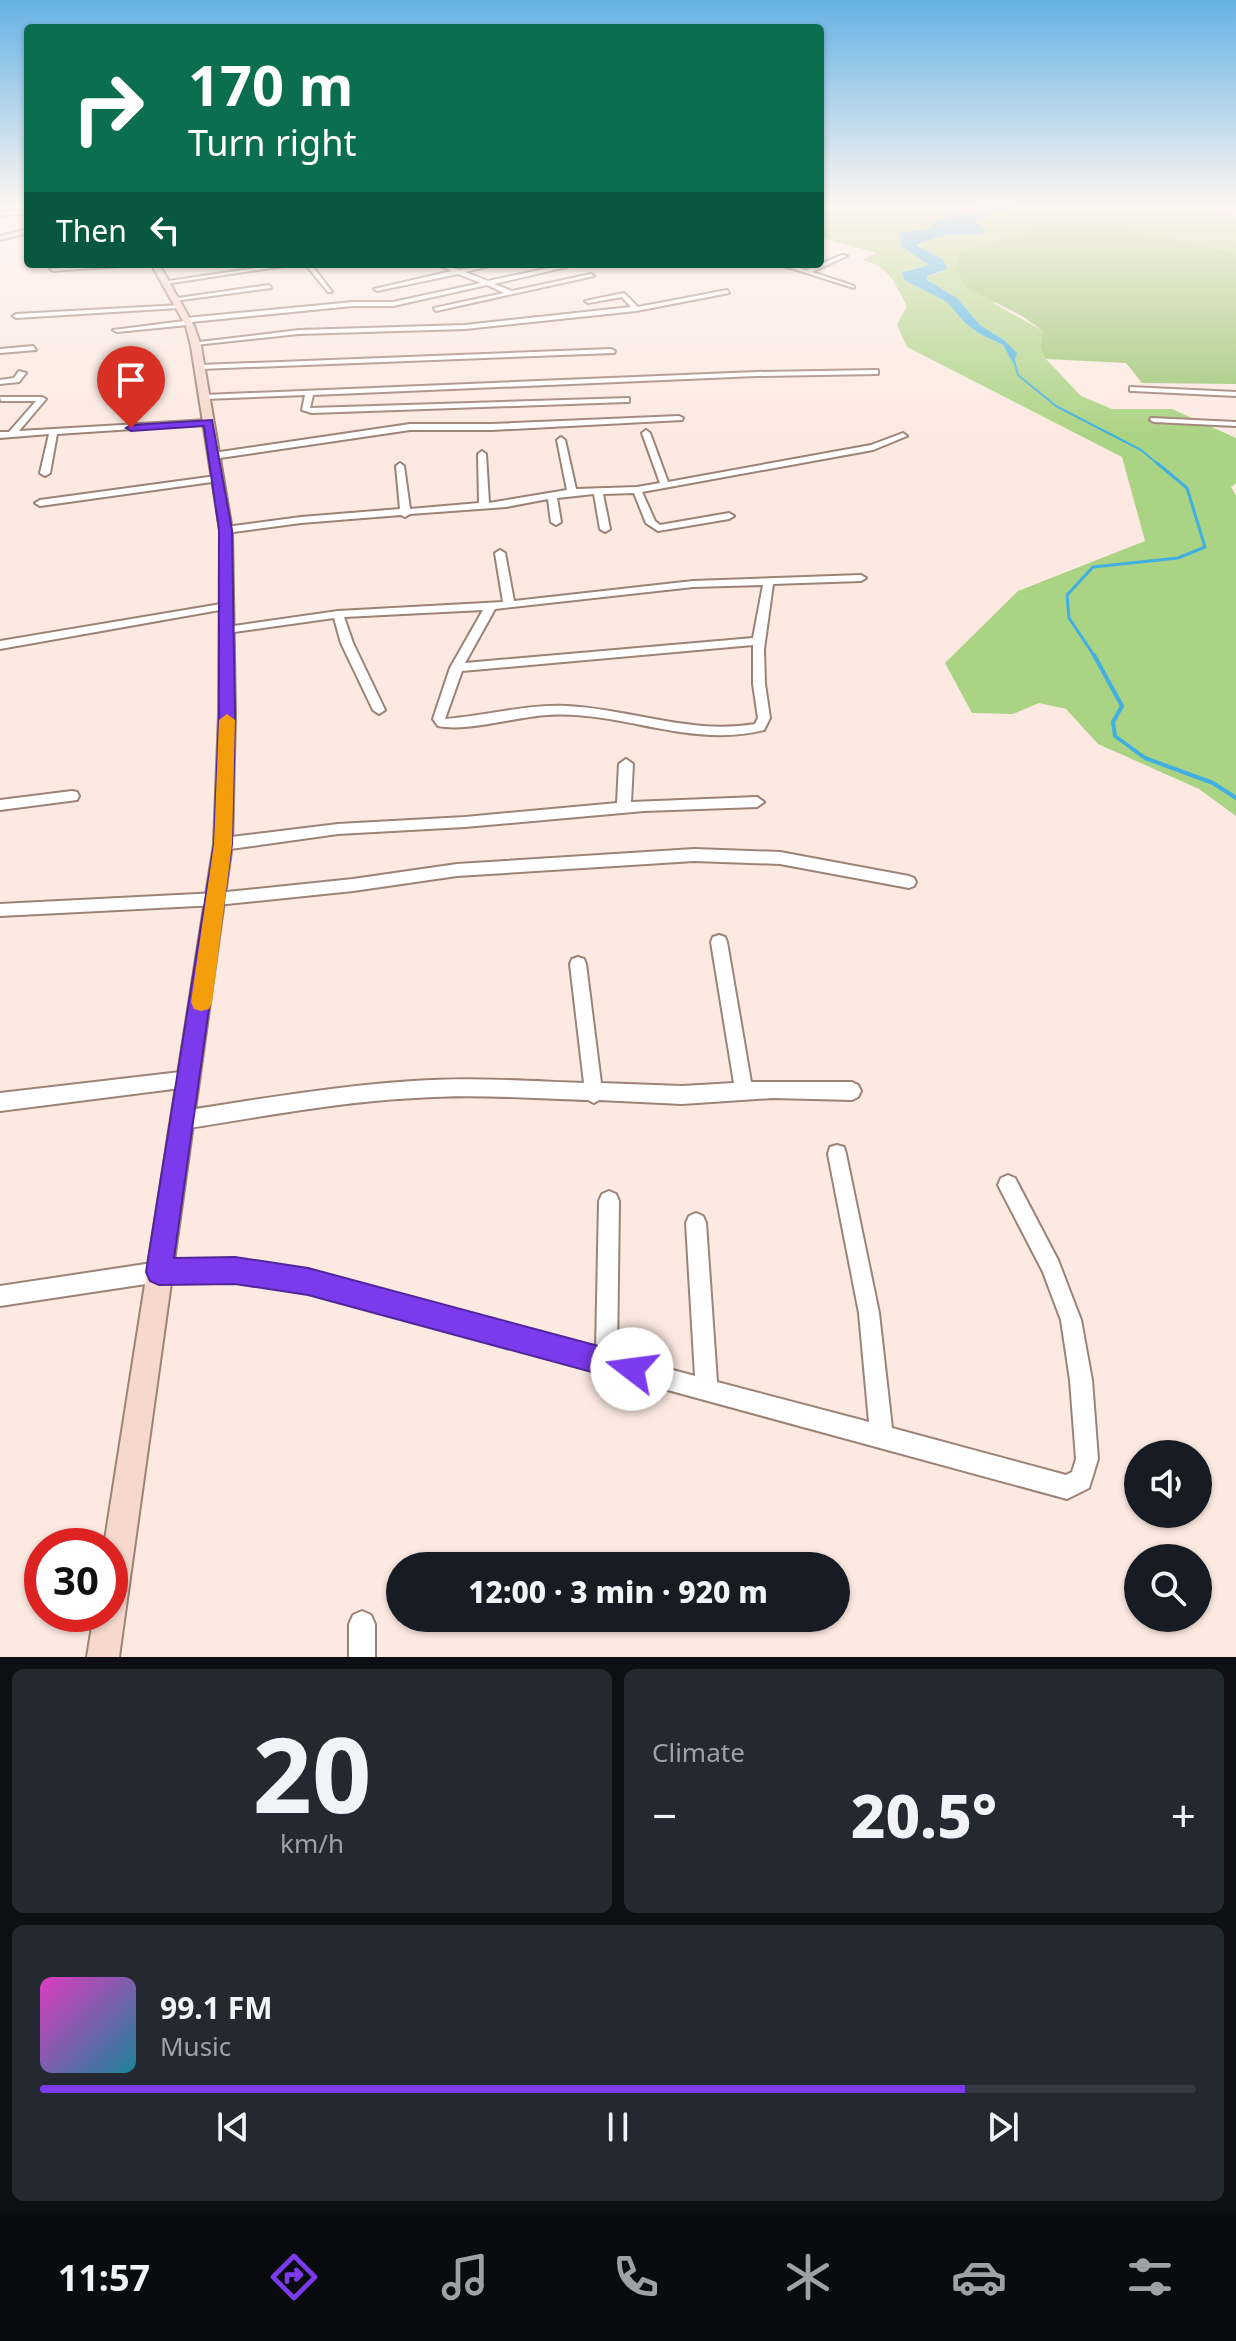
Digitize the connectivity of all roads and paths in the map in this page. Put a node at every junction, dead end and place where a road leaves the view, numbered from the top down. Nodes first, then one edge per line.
1 (132, 281) edge
2 (199, 281) edge
3 (322, 281) edge
4 (411, 281) edge
5 (483, 281) edge
6 (503, 281) edge
7 (566, 281) edge
8 (835, 281) edge
9 (492, 284) junction
10 (168, 287) edge
11 (269, 287) dead end
12 (571, 287) dead end
13 (852, 287) dead end
14 (377, 289) dead end
15 (330, 291) dead end
16 (727, 292) dead end
17 (511, 293) junction
18 (588, 301) dead end
19 (436, 309) dead end
20 (636, 309) junction
21 (16, 316) dead end
22 (344, 319) dead end
23 (117, 330) dead end
24 (339, 331) junction
25 (195, 343) junction
26 (33, 348) dead end
27 (0, 351) edge
28 (611, 351) dead end
29 (200, 367) junction
30 (875, 372) dead end
31 (22, 373) dead end
32 (0, 382) edge
33 (1133, 389) dead end
34 (309, 393) junction
35 (1236, 394) edge
36 (205, 397) junction
37 (1, 399) edge
38 (626, 400) dead end
39 (679, 418) dead end
40 (1154, 420) dead end
41 (208, 422) junction
42 (1236, 424) edge
43 (646, 433) dead end
44 (53, 434) junction
45 (0, 435) edge
46 (11, 435) junction
47 (903, 436) dead end
48 (561, 440) dead end
49 (482, 454) dead end
50 (213, 456) junction
51 (400, 466) dead end
52 (45, 473) dead end
53 (216, 479) junction
54 (665, 485) junction
55 (637, 490) junction
56 (598, 491) junction
57 (572, 492) junction
58 (552, 495) junction
59 (40, 503) dead end
60 (484, 506) junction
61 (405, 514) junction
62 (729, 516) dead end
63 (556, 522) dead end
64 (605, 529) dead end
65 (226, 530) junction
66 (500, 553) dead end
67 (861, 578) dead end
68 (769, 580) junction
69 (509, 605) junction
70 (227, 606) junction
71 (491, 606) junction
72 (338, 614) junction
73 (227, 630) junction
74 (759, 641) junction
75 (0, 645) edge
76 (456, 668) junction
77 (379, 710) dead end
78 (626, 764) dead end
79 (72, 796) dead end
80 (757, 802) dead end
81 (0, 805) edge
82 (624, 808) junction
83 (223, 844) junction
84 (909, 882) dead end
85 (217, 899) junction
86 (0, 910) edge
87 (719, 942) dead end
88 (578, 964) dead end
89 (189, 1079) junction
90 (744, 1091) junction
91 (852, 1091) dead end
92 (594, 1094) junction
93 (0, 1102) edge
94 (183, 1120) junction
95 (837, 1154) dead end
96 (1008, 1185) dead end
97 (609, 1201) dead end
98 (696, 1223) dead end
99 (159, 1272) junction
100 (0, 1296) edge
101 (606, 1362) junction
102 (707, 1389) junction
103 (881, 1434) junction
104 (122, 1528) edge
105 (362, 1624) dead end
106 (107, 1632) edge
107 (103, 1657) edge
108 (362, 1657) edge

1 - 10 street
2 - 10 street
3 - 15 street
4 - 14 street
5 - 9 street
6 - 9 street
7 - 17 street
8 - 13 street
9 - 10 street
9 - 17 street
10 - 11 street
10 - 21 street
10 - 23 street
10 - 25 street
12 - 17 street
16 - 20 street
17 - 19 street
18 - 20 street
20 - 24 street
22 - 24 street
24 - 25 street
25 - 29 street
26 - 27 street
28 - 29 street
29 - 36 street
30 - 34 street
31 - 32 street
33 - 35 street
34 - 36 street
34 - 38 street
36 - 41 street
37 - 46 street
39 - 50 street
40 - 42 street
41 - 44 street
41 - 50 street
43 - 54 street
44 - 46 street
44 - 52 street
45 - 46 street
47 - 54 street
48 - 57 street
49 - 60 street
50 - 53 street
51 - 61 street
53 - 59 street
53 - 65 street
54 - 55 street
55 - 56 street
55 - 62 street
56 - 57 street
56 - 64 street
57 - 58 street
58 - 60 street
58 - 63 street
60 - 61 street
61 - 65 street
65 - 70 street
66 - 69 street
67 - 68 street
68 - 69 street
68 - 74 street
69 - 71 street
70 - 73 street
70 - 75 street
71 - 72 street
71 - 76 street
72 - 73 street
72 - 77 street
73 - 83 street
74 - 76 street
74 - 76 street
78 - 82 street
79 - 81 street
80 - 82 street
82 - 83 street
83 - 85 street
84 - 85 street
85 - 86 street
85 - 89 street
87 - 90 street
88 - 92 street
89 - 93 street
89 - 94 street
90 - 91 street
90 - 92 street
92 - 94 street
94 - 99 street
95 - 103 street
96 - 103 street
97 - 101 street
98 - 102 street
99 - 100 street
99 - 101 street
99 - 104 street
101 - 102 street
102 - 103 street
105 - 108 street
106 - 107 street

